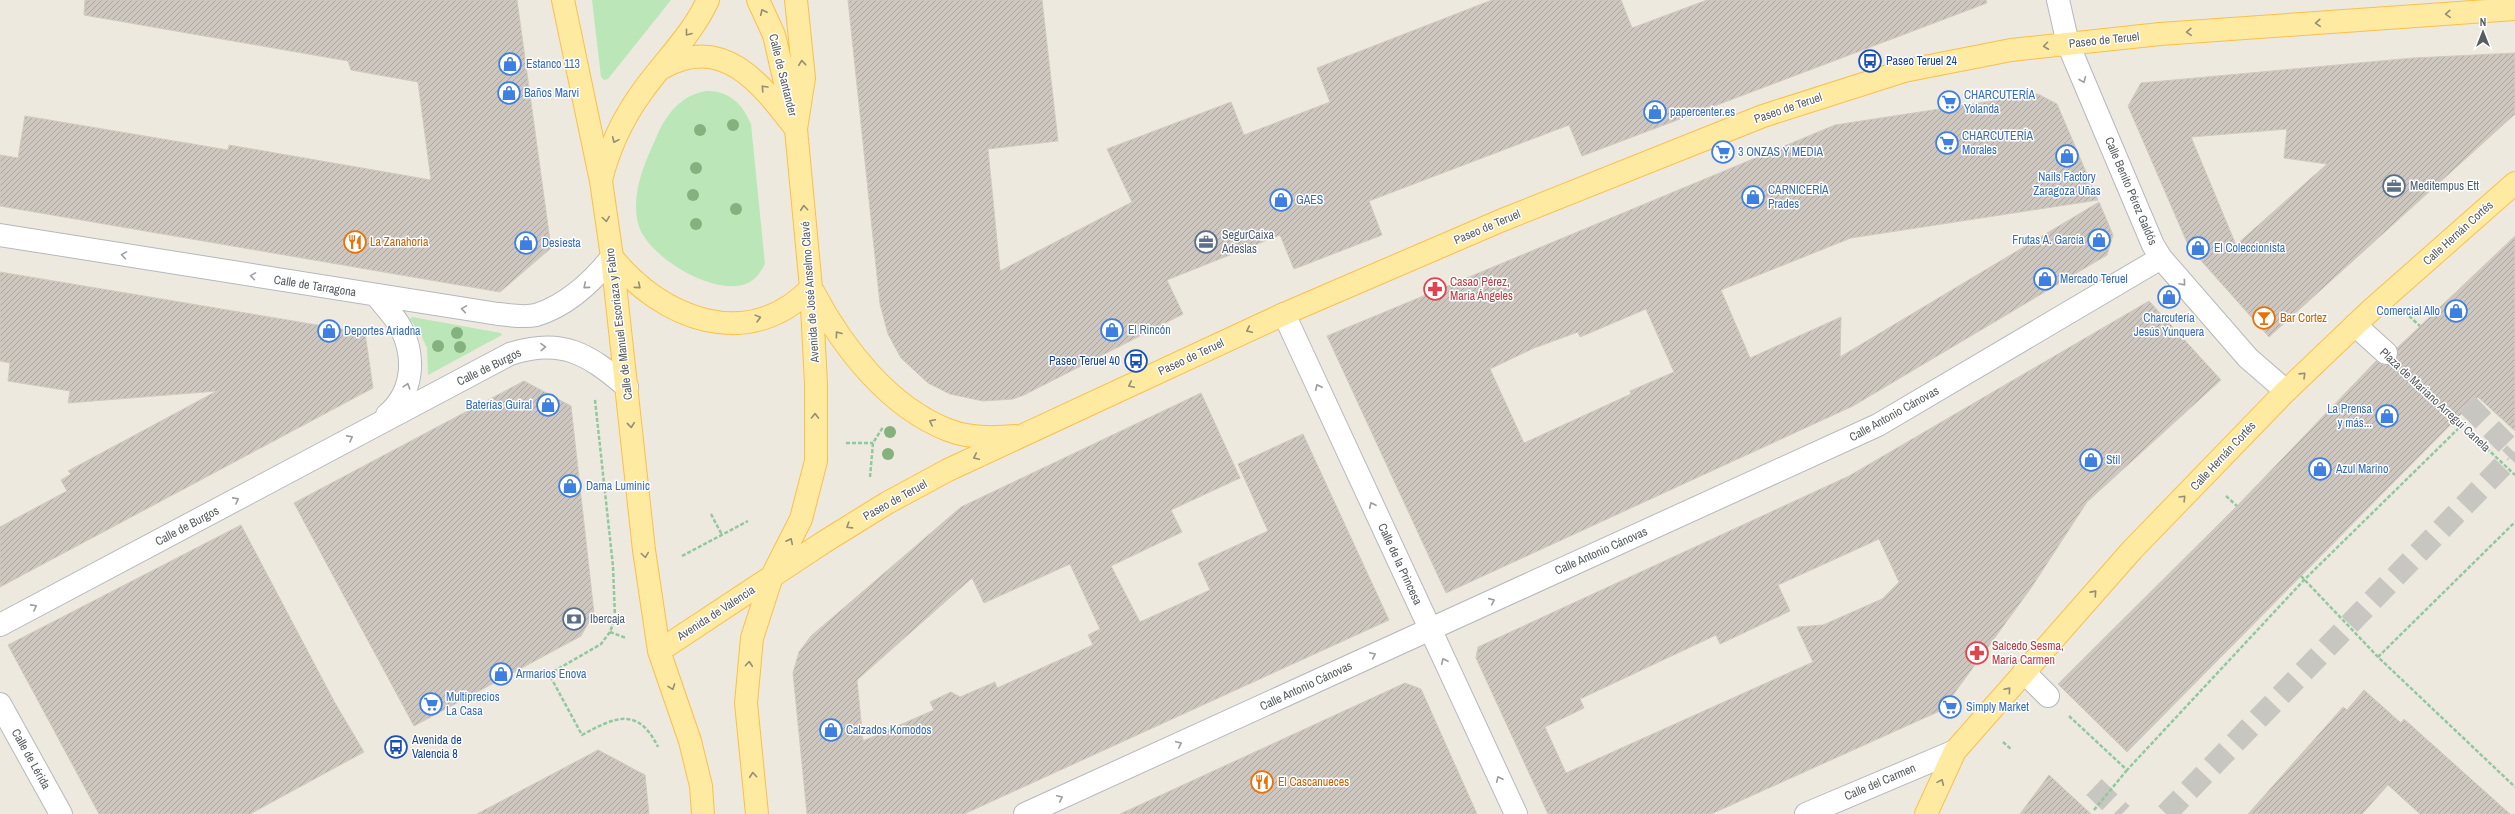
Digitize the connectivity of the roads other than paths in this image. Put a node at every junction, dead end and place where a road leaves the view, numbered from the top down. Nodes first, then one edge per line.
1 (563, 0) edge
2 (708, 0) edge
3 (758, 0) edge
4 (796, 0) edge
5 (2058, 0) edge
6 (2515, 9) edge
7 (2068, 44) junction
8 (659, 69) junction
9 (796, 130) junction
10 (600, 181) junction
11 (2515, 183) edge
12 (0, 235) edge
13 (612, 257) junction
14 (2161, 258) junction
15 (811, 288) junction
16 (376, 296) junction
17 (1284, 314) junction
18 (2355, 325) junction
19 (2386, 353) road end
20 (627, 386) junction
21 (2286, 391) junction
22 (374, 426) junction
23 (1024, 435) junction
24 (772, 576) junction
25 (0, 625) edge
26 (1430, 629) junction
27 (659, 651) junction
28 (2024, 672) junction
29 (2048, 696) road end
30 (0, 704) edge
31 (1955, 751) junction
32 (61, 814) edge
33 (703, 814) edge
34 (756, 814) edge
35 (1025, 814) edge
36 (1516, 814) edge
37 (1806, 814) edge
38 (1926, 814) edge

1 - 10 main road, Calle de Manuel Escoriaza y Fabro
2 -> 8 main road
9 -> 3 main road, Calle de Santander
9 -> 4 main road, Avenida de José Anselmo Clavé
5 - 7 street, Calle Benito Pérez Galdós
6 -> 7 main road, Paseo de Teruel
7 -> 14 street, Calle Benito Pérez Galdós
7 -> 17 main road, Paseo de Teruel
9 -> 8 main road
8 -> 10 main road
15 -> 9 main road, Avenida de José Anselmo Clavé
10 -> 13 main road, Calle de Manuel Escoriaza y Fabro
11 - 18 main road, Calle Hernán Cortés
16 -> 12 street, Calle de Tarragona
13 -> 15 main road
13 -> 16 street, Calle de Tarragona
13 - 20 main road, Calle de Manuel Escoriaza y Fabro
14 -> 21 street, Calle Benito Pérez Galdós
26 -> 14 street, Calle Antonio Cánovas
23 -> 15 main road, Paseo de Teruel
24 -> 15 main road, Avenida de José Anselmo Clavé
22 -> 16 street, Calle de Burgos
17 -> 23 main road, Paseo de Teruel
26 -> 17 street, Calle de la Princesa
18 - 19 street, Plaza de Mariano Arregui Canela
21 -> 18 main road, Calle Hernán Cortés
22 -> 20 street, Calle de Burgos
20 -> 27 main road, Calle de Manuel Escoriaza y Fabro
28 -> 21 main road, Calle Hernán Cortés
25 -> 22 street, Calle de Burgos
23 -> 24 main road, Paseo de Teruel
24 - 27 main road, Avenida de Valencia
34 -> 24 main road, Avenida de José Anselmo Clavé
35 -> 26 street, Calle Antonio Cánovas
36 -> 26 street, Calle de la Princesa
27 -> 33 main road, Calle de Manuel Escoriaza y Fabro
28 - 29 street
31 -> 28 main road, Calle Hernán Cortés
30 - 32 street, Calle de Lérida
31 - 37 street, Calle del Carmen
38 -> 31 main road, Calle Hernán Cortés

